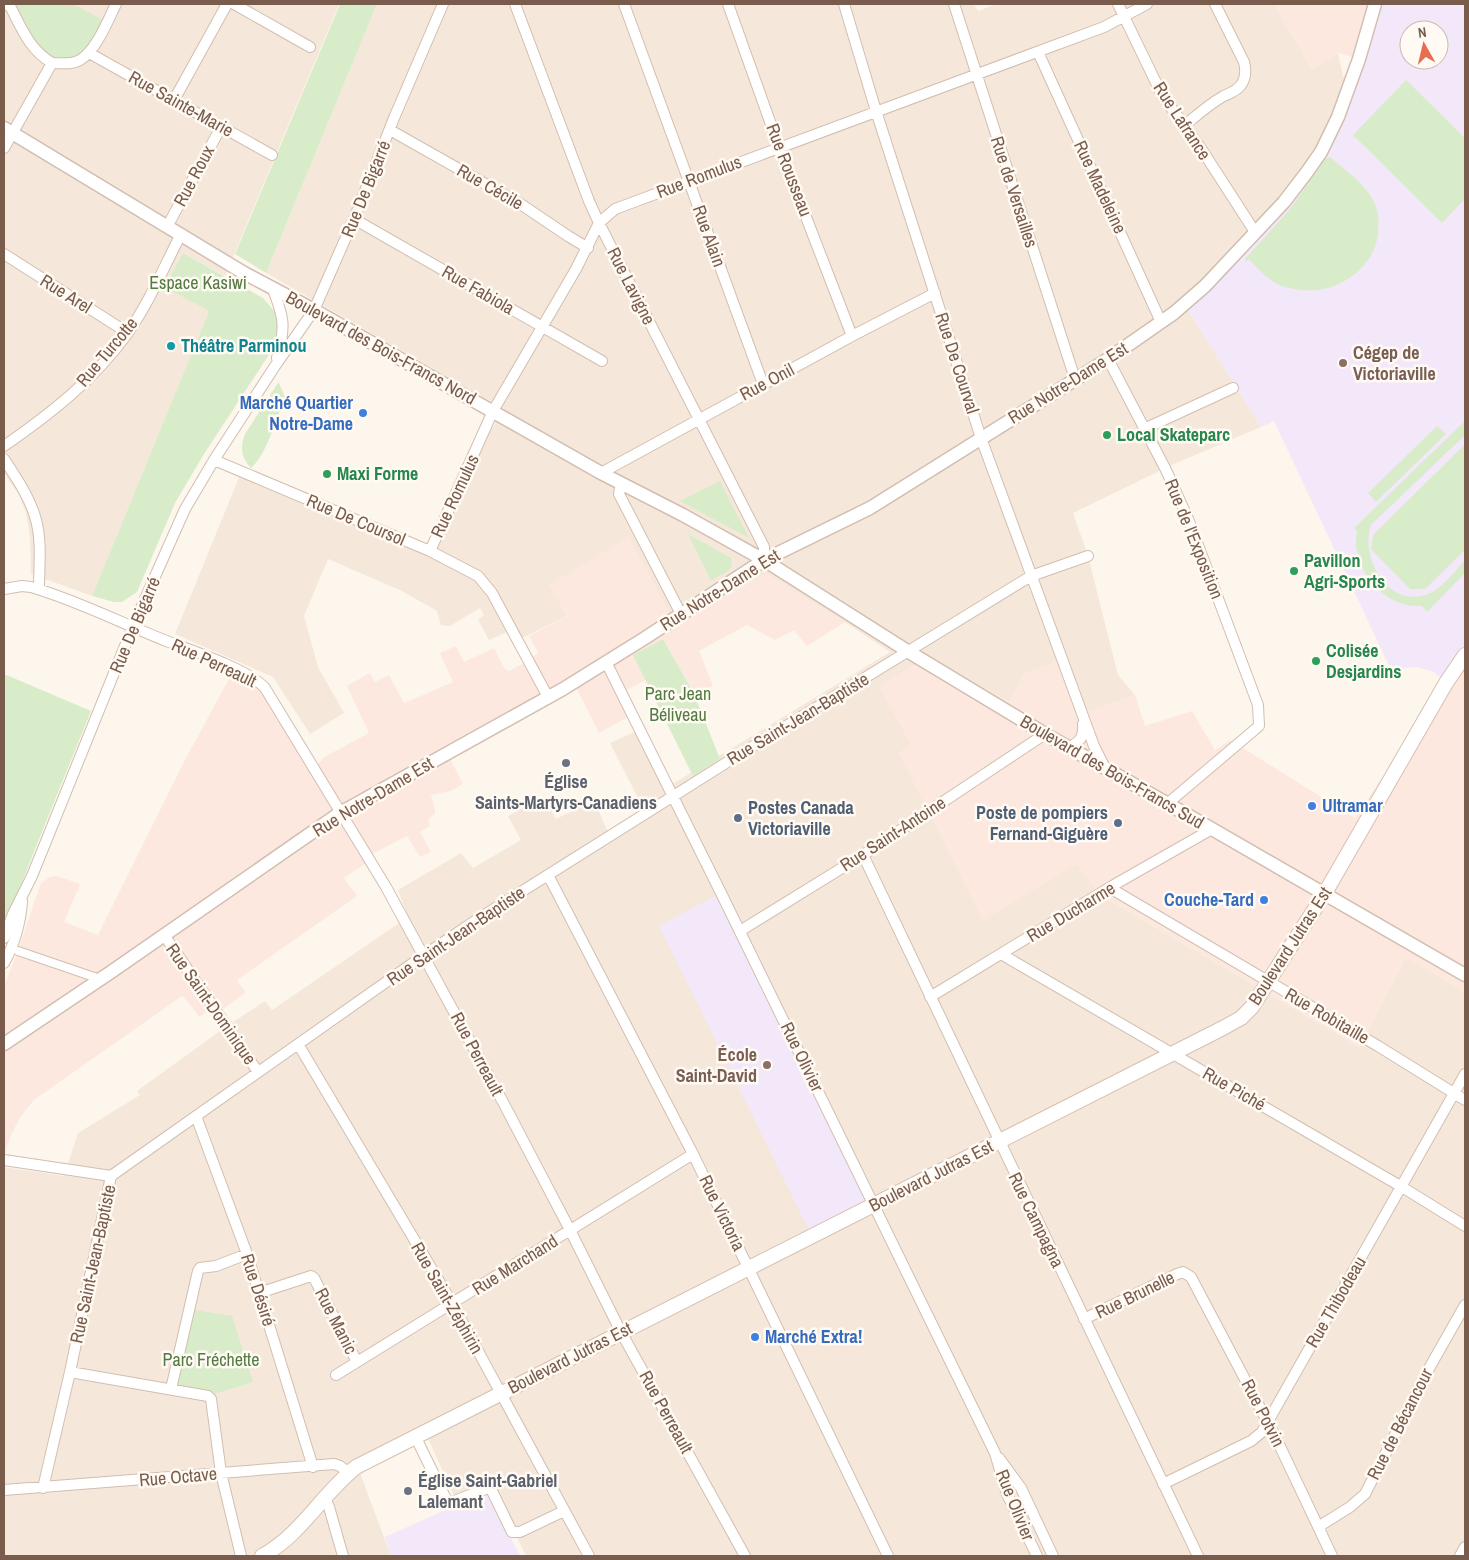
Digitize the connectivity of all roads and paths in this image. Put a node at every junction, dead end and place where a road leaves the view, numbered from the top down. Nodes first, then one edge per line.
1 (116, 4) edge
2 (227, 4) edge
3 (234, 4) edge
4 (444, 4) edge
5 (516, 4) edge
6 (624, 4) edge
7 (728, 4) edge
8 (844, 4) edge
9 (954, 4) edge
10 (1118, 4) edge
11 (1147, 4) edge
12 (1215, 4) edge
13 (1376, 4) edge
14 (8, 5) edge
15 (1123, 16) junction
16 (310, 47) dead end
17 (1038, 52) junction
18 (90, 53) junction
19 (52, 63) junction
20 (976, 74) junction
21 (174, 100) junction
22 (876, 111) junction
23 (1184, 126) junction
24 (221, 127) junction
25 (390, 130) junction
26 (8, 131) edge
27 (779, 146) junction
28 (4, 148) edge
29 (272, 155) dead end
30 (689, 181) junction
31 (354, 218) junction
32 (599, 223) junction
33 (168, 225) junction
34 (1255, 232) junction
35 (182, 234) junction
36 (588, 248) junction
37 (4, 254) edge
38 (272, 287) junction
39 (935, 293) junction
40 (314, 310) junction
41 (1161, 322) junction
42 (542, 327) junction
43 (128, 332) junction
44 (852, 336) junction
45 (1108, 359) junction
46 (602, 360) dead end
47 (275, 366) junction
48 (1075, 379) junction
49 (763, 384) junction
50 (1233, 388) dead end
51 (493, 411) junction
52 (698, 419) junction
53 (1144, 429) junction
54 (981, 438) junction
55 (4, 446) edge
56 (4, 459) edge
57 (214, 460) junction
58 (601, 473) junction
59 (621, 484) junction
60 (430, 551) junction
61 (1088, 556) dead end
62 (764, 560) junction
63 (1031, 576) junction
64 (4, 589) edge
65 (39, 589) junction
66 (681, 614) junction
67 (133, 626) junction
68 (909, 652) junction
69 (1465, 655) edge
70 (606, 662) junction
71 (548, 697) junction
72 (1083, 718) junction
73 (1045, 734) junction
74 (1069, 748) junction
75 (1105, 768) junction
76 (674, 797) junction
77 (1167, 804) junction
78 (340, 813) junction
79 (1212, 829) junction
80 (863, 855) junction
81 (548, 875) junction
82 (1110, 888) junction
83 (1325, 893) junction
84 (23, 898) junction
85 (740, 931) junction
86 (164, 935) junction
87 (4, 938) edge
88 (18, 952) dead end
89 (1001, 954) junction
90 (423, 956) junction
91 (4, 963) edge
92 (1465, 976) edge
93 (100, 979) junction
94 (1268, 982) junction
95 (930, 997) junction
96 (4, 1044) edge
97 (298, 1044) junction
98 (1173, 1054) junction
99 (258, 1072) junction
100 (1465, 1074) edge
101 (1454, 1094) junction
102 (1465, 1100) edge
103 (196, 1116) junction
104 (998, 1142) junction
105 (693, 1154) junction
106 (4, 1160) edge
107 (111, 1176) junction
108 (1402, 1187) junction
109 (874, 1205) junction
110 (1465, 1226) edge
111 (570, 1230) junction
112 (247, 1254) junction
113 (749, 1268) junction
114 (1187, 1274) joint
115 (259, 1293) junction
116 (452, 1303) junction
117 (1465, 1305) edge
118 (1084, 1319) junction
119 (622, 1332) junction
120 (357, 1362) junction
121 (70, 1372) junction
122 (336, 1375) dead end
123 (171, 1389) junction
124 (501, 1393) junction
125 (1267, 1421) junction
126 (414, 1436) junction
127 (995, 1453) junction
128 (313, 1467) junction
129 (221, 1473) junction
130 (349, 1473) junction
131 (1163, 1484) junction
132 (43, 1488) junction
133 (4, 1490) edge
134 (324, 1496) junction
135 (564, 1511) junction
136 (1318, 1527) junction
137 (1465, 1547) edge
138 (241, 1556) edge
139 (262, 1556) edge
140 (343, 1556) edge
141 (589, 1556) edge
142 (745, 1556) edge
143 (888, 1556) edge
144 (1037, 1556) edge
145 (1053, 1556) edge
146 (1198, 1556) edge
147 (1332, 1556) edge
148 (1460, 1556) edge

1 - 18 street
2 - 21 street
3 - 16 street
4 - 25 street, Rue De Bigarré
5 - 32 street, Rue Lavigne
6 - 30 street, Rue Alain
7 - 27 street, Rue Rousseau
8 - 22 street, Rue De Courval
9 - 20 street, Rue de Versailles
10 - 15 street, Rue Lafrance
11 - 15 street, Rue Romulus
12 - 23 street
13 - 34 street, Rue Notre-Dame Est
14 - 19 street
15 - 17 street, Rue Romulus
15 - 23 street, Rue Lafrance
17 - 20 street, Rue Romulus
17 - 41 street, Rue Madeleine
18 - 19 street
18 - 21 street, Rue Sainte-Marie
19 - 26 street
20 - 22 street, Rue Romulus
20 - 48 street, Rue de Versailles
21 - 24 street, Rue Sainte-Marie
22 - 27 street, Rue Romulus
22 - 39 street, Rue De Courval
23 - 34 street, Rue Lafrance
24 - 29 street, Rue Sainte-Marie
24 - 33 street, Rue Roux
25 - 31 street, Rue De Bigarré
25 - 36 street, Rue Cécile
26 - 28 street
26 - 33 street, Boulevard des Bois-Francs Nord
27 - 30 street, Rue Romulus
27 - 44 street, Rue Rousseau
30 - 32 street, Rue Romulus
30 - 49 street, Rue Alain
31 - 40 street, Rue De Bigarré
31 - 42 street, Rue Fabiola
32 - 36 street, Rue Romulus
32 - 52 street, Rue Lavigne
33 - 35 street, Boulevard des Bois-Francs Nord
34 - 41 street, Rue Notre-Dame Est
35 - 38 street, Boulevard des Bois-Francs Nord
35 - 43 street, Rue Turcotte
36 - 42 street, Rue Romulus
37 - 43 street, Rue Arel
38 - 40 street, Boulevard des Bois-Francs Nord
38 - 47 street, Rue De Bigarré
39 - 44 street, Rue Onil
39 - 54 street, Rue De Courval
40 - 47 street, Rue De Bigarré
40 - 51 street, Boulevard des Bois-Francs Nord
41 - 45 street, Rue Notre-Dame Est
42 - 46 street, Rue Fabiola
42 - 51 street, Rue Romulus
43 - 55 street, Rue Turcotte
44 - 49 street, Rue Onil
45 - 48 street, Rue Notre-Dame Est
45 - 53 street, Rue de l'Exposition
47 - 57 street, Rue De Bigarré
48 - 54 street, Rue Notre-Dame Est
49 - 52 street, Rue Onil
50 - 53 street
51 - 58 street, Boulevard des Bois-Francs Nord
51 - 60 street, Rue Romulus
52 - 58 street, Rue Onil
52 - 62 street, Rue Lavigne
53 - 77 street, Rue de l'Exposition
54 - 62 street, Rue Notre-Dame Est
54 - 63 street, Rue De Courval
56 - 65 street
57 - 60 street, Rue De Coursol
57 - 67 street, Rue De Bigarré
58 - 59 street, Boulevard des Bois-Francs Nord
59 - 62 street, Boulevard des Bois-Francs Nord
59 - 66 street
60 - 71 street, Rue De Coursol
61 - 63 street, Rue Saint-Jean-Baptiste
62 - 66 street, Rue Notre-Dame Est
62 - 68 street, Boulevard des Bois-Francs Sud
63 - 68 street, Rue Saint-Jean-Baptiste
63 - 72 street, Rue De Courval
64 - 65 street, Rue Perreault
65 - 67 street, Rue Perreault
66 - 70 street, Rue Notre-Dame Est
67 - 78 street, Rue Perreault
67 - 84 street, Rue De Bigarré
68 - 73 street, Boulevard des Bois-Francs Sud
68 - 76 street, Rue Saint-Jean-Baptiste
69 - 83 main road, Boulevard Jutras Est
70 - 71 street, Rue Notre-Dame Est
70 - 76 street, Rue Olivier
71 - 78 street, Rue Notre-Dame Est
72 - 74 street, Rue De Courval
72 - 75 street, Rue De Courval
73 - 74 street, Boulevard des Bois-Francs Sud
73 - 80 street, Rue Saint-Antoine
74 - 75 street, Boulevard des Bois-Francs Sud
75 - 77 street, Boulevard des Bois-Francs Sud
76 - 81 street, Rue Saint-Jean-Baptiste
76 - 85 street, Rue Olivier
77 - 79 street, Boulevard des Bois-Francs Sud
78 - 86 street, Rue Notre-Dame Est
78 - 90 street, Rue Perreault
79 - 82 street, Rue Ducharme
79 - 83 street, Boulevard des Bois-Francs Sud
80 - 85 street, Rue Saint-Antoine
80 - 95 street, Rue Campagna
81 - 90 street, Rue Saint-Jean-Baptiste
81 - 105 street, Rue Victoria
82 - 89 street, Rue Ducharme
82 - 94 street, Rue Robitaille
83 - 92 street, Boulevard des Bois-Francs Sud
83 - 94 main road, Boulevard Jutras Est
84 - 87 street, Rue De Bigarré
84 - 91 street, Rue De Bigarré
85 - 109 street, Rue Olivier
86 - 93 street, Rue Notre-Dame Est
86 - 99 street, Rue Saint-Dominique
88 - 93 street
89 - 95 street, Rue Ducharme
89 - 98 street, Rue Piché
90 - 97 street, Rue Saint-Jean-Baptiste
90 - 111 street, Rue Perreault
93 - 96 street, Rue Notre-Dame Est
94 - 98 main road, Boulevard Jutras Est
94 - 101 street, Rue Robitaille
95 - 104 street, Rue Campagna
97 - 99 street, Rue Saint-Jean-Baptiste
97 - 116 street, Rue Saint-Zéphirin
98 - 104 main road, Boulevard Jutras Est
98 - 108 street, Rue Piché
99 - 103 street, Rue Saint-Jean-Baptiste
100 - 101 street, Rue Thibodeau
101 - 102 street, Rue Robitaille
101 - 108 street, Rue Thibodeau
103 - 107 street, Rue Saint-Jean-Baptiste
103 - 112 street, Rue Désiré
104 - 109 main road, Boulevard Jutras Est
104 - 118 street, Rue Campagna
105 - 111 street, Rue Marchand
105 - 113 street, Rue Victoria
106 - 107 street
107 - 121 street, Rue Saint-Jean-Baptiste
108 - 110 street, Rue Piché
108 - 125 street, Rue Thibodeau
109 - 113 main road, Boulevard Jutras Est
109 - 127 street, Rue Olivier
111 - 116 street, Rue Marchand
111 - 119 street, Rue Perreault
112 - 115 street, Rue Désiré
112 - 123 street
113 - 119 main road, Boulevard Jutras Est
113 - 143 street, Rue Victoria
114 - 118 street, Rue Brunelle
114 - 125 street, Rue Potvin
115 - 120 street, Rue Manic
115 - 128 street, Rue Désiré
116 - 120 street, Rue Marchand
116 - 124 street, Rue Saint-Zéphirin
117 - 136 street, Rue de Bécancour
118 - 131 street, Rue Campagna
119 - 124 main road, Boulevard Jutras Est
119 - 142 street, Rue Perreault
120 - 122 street, Rue Marchand
121 - 123 street
121 - 132 street, Rue Saint-Jean-Baptiste
123 - 129 street
124 - 126 main road, Boulevard Jutras Est
124 - 135 street, Rue Saint-Zéphirin
125 - 131 street, Rue Thibodeau
125 - 136 street, Rue Potvin
126 - 130 main road, Boulevard Jutras Est
126 - 135 street
127 - 144 street, Rue Olivier
127 - 145 street, Rue Olivier
128 - 129 street, Rue Octave
128 - 130 street, Rue Octave
129 - 132 street, Rue Octave
129 - 138 street
130 - 134 main road, Boulevard Jutras Est
131 - 146 street, Rue Campagna
132 - 133 street, Rue Octave
134 - 139 main road, Boulevard Jutras Est
134 - 140 street
135 - 141 street, Rue Saint-Zéphirin
136 - 147 street, Rue Potvin
137 - 148 street

